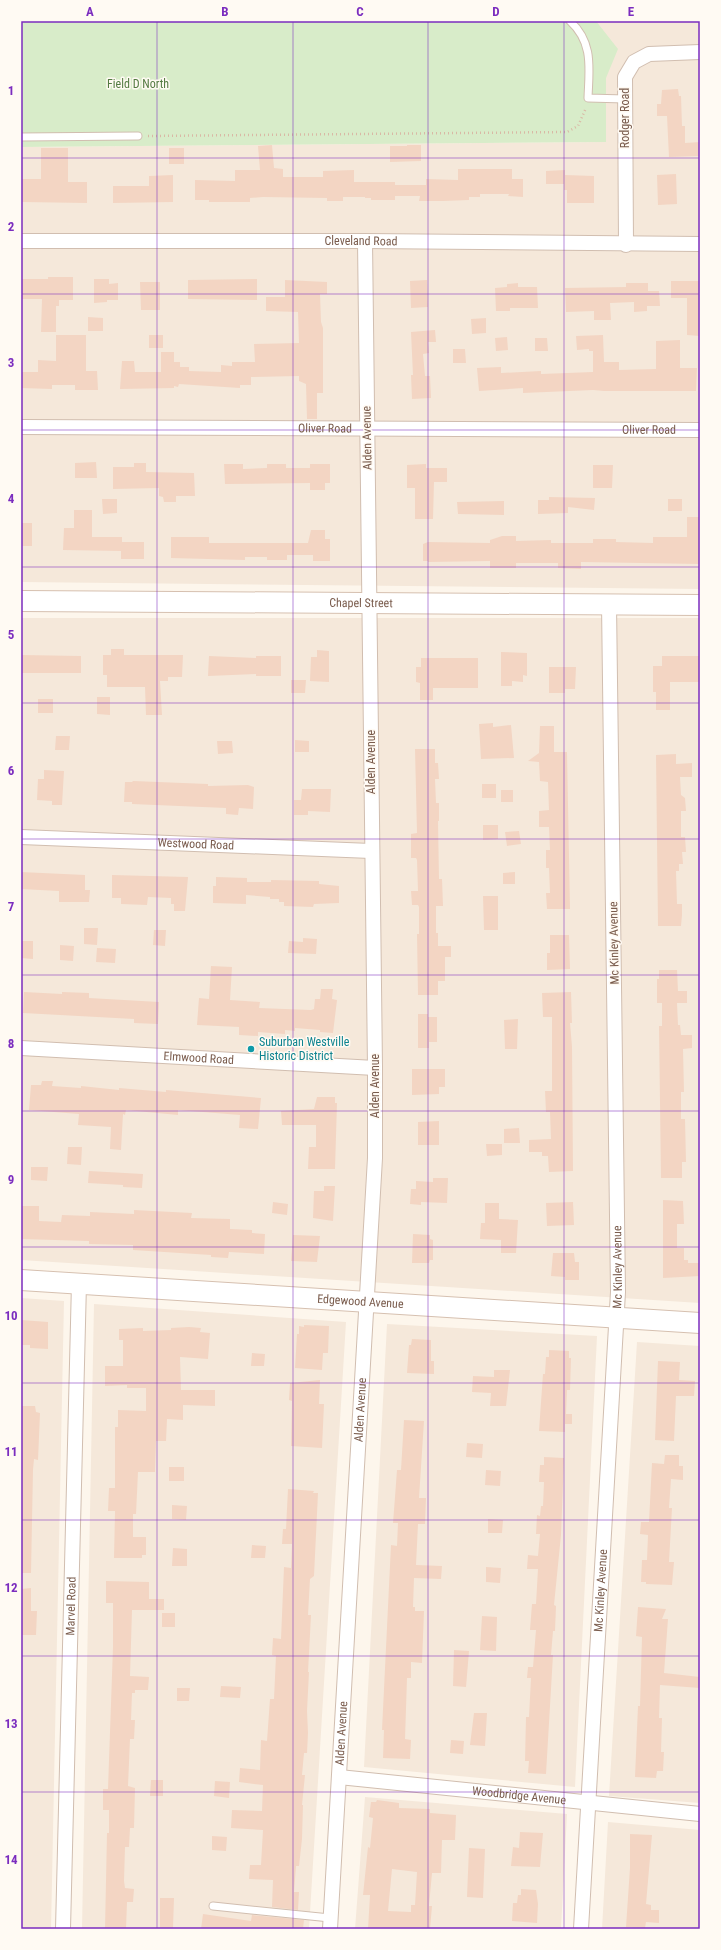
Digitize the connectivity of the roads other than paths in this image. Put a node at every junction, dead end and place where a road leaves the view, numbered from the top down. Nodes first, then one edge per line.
1 (570, 21) edge
2 (700, 52) edge
3 (624, 99) junction
4 (138, 136) road end
5 (21, 137) edge
6 (21, 241) edge
7 (365, 241) junction
8 (626, 244) junction
9 (700, 244) edge
10 (21, 427) edge
11 (367, 429) junction
12 (700, 430) edge
13 (21, 601) edge
14 (370, 604) junction
15 (609, 604) junction
16 (700, 605) edge
17 (21, 837) edge
18 (371, 851) junction
19 (21, 1048) edge
20 (376, 1068) junction
21 (21, 1280) edge
22 (79, 1283) junction
23 (367, 1302) junction
24 (617, 1318) junction
25 (700, 1323) edge
26 (338, 1777) junction
27 (588, 1804) junction
28 (700, 1814) edge
29 (213, 1906) dead end
30 (330, 1923) edge
31 (63, 1929) edge
32 (581, 1929) edge

1 - 3 lane
2 - 3 street, Rodger Road
3 - 8 street, Rodger Road
4 - 5 lane
6 - 7 street, Cleveland Road
7 - 8 street, Cleveland Road
7 - 11 street, Alden Avenue
8 - 9 street, Cleveland Road
10 - 11 street, Oliver Road
11 - 12 street, Oliver Road
11 - 14 street, Alden Avenue
13 - 14 street, Chapel Street
14 - 15 street, Chapel Street
14 - 18 street, Alden Avenue
15 - 16 street, Chapel Street
15 - 24 street, Mc Kinley Avenue
17 - 18 street, Westwood Road
18 - 20 street, Alden Avenue
19 - 20 street, Elmwood Road
20 - 23 street, Alden Avenue
21 - 22 street, Edgewood Avenue
22 - 23 street, Edgewood Avenue
22 - 31 street, Marvel Road
23 - 24 street, Edgewood Avenue
23 - 26 street, Alden Avenue
24 - 25 street, Edgewood Avenue
24 - 27 street, Mc Kinley Avenue
26 - 27 street, Woodbridge Avenue
26 - 30 street, Alden Avenue
27 - 28 street, Woodbridge Avenue
27 - 32 street, Mc Kinley Avenue
29 - 30 lane

